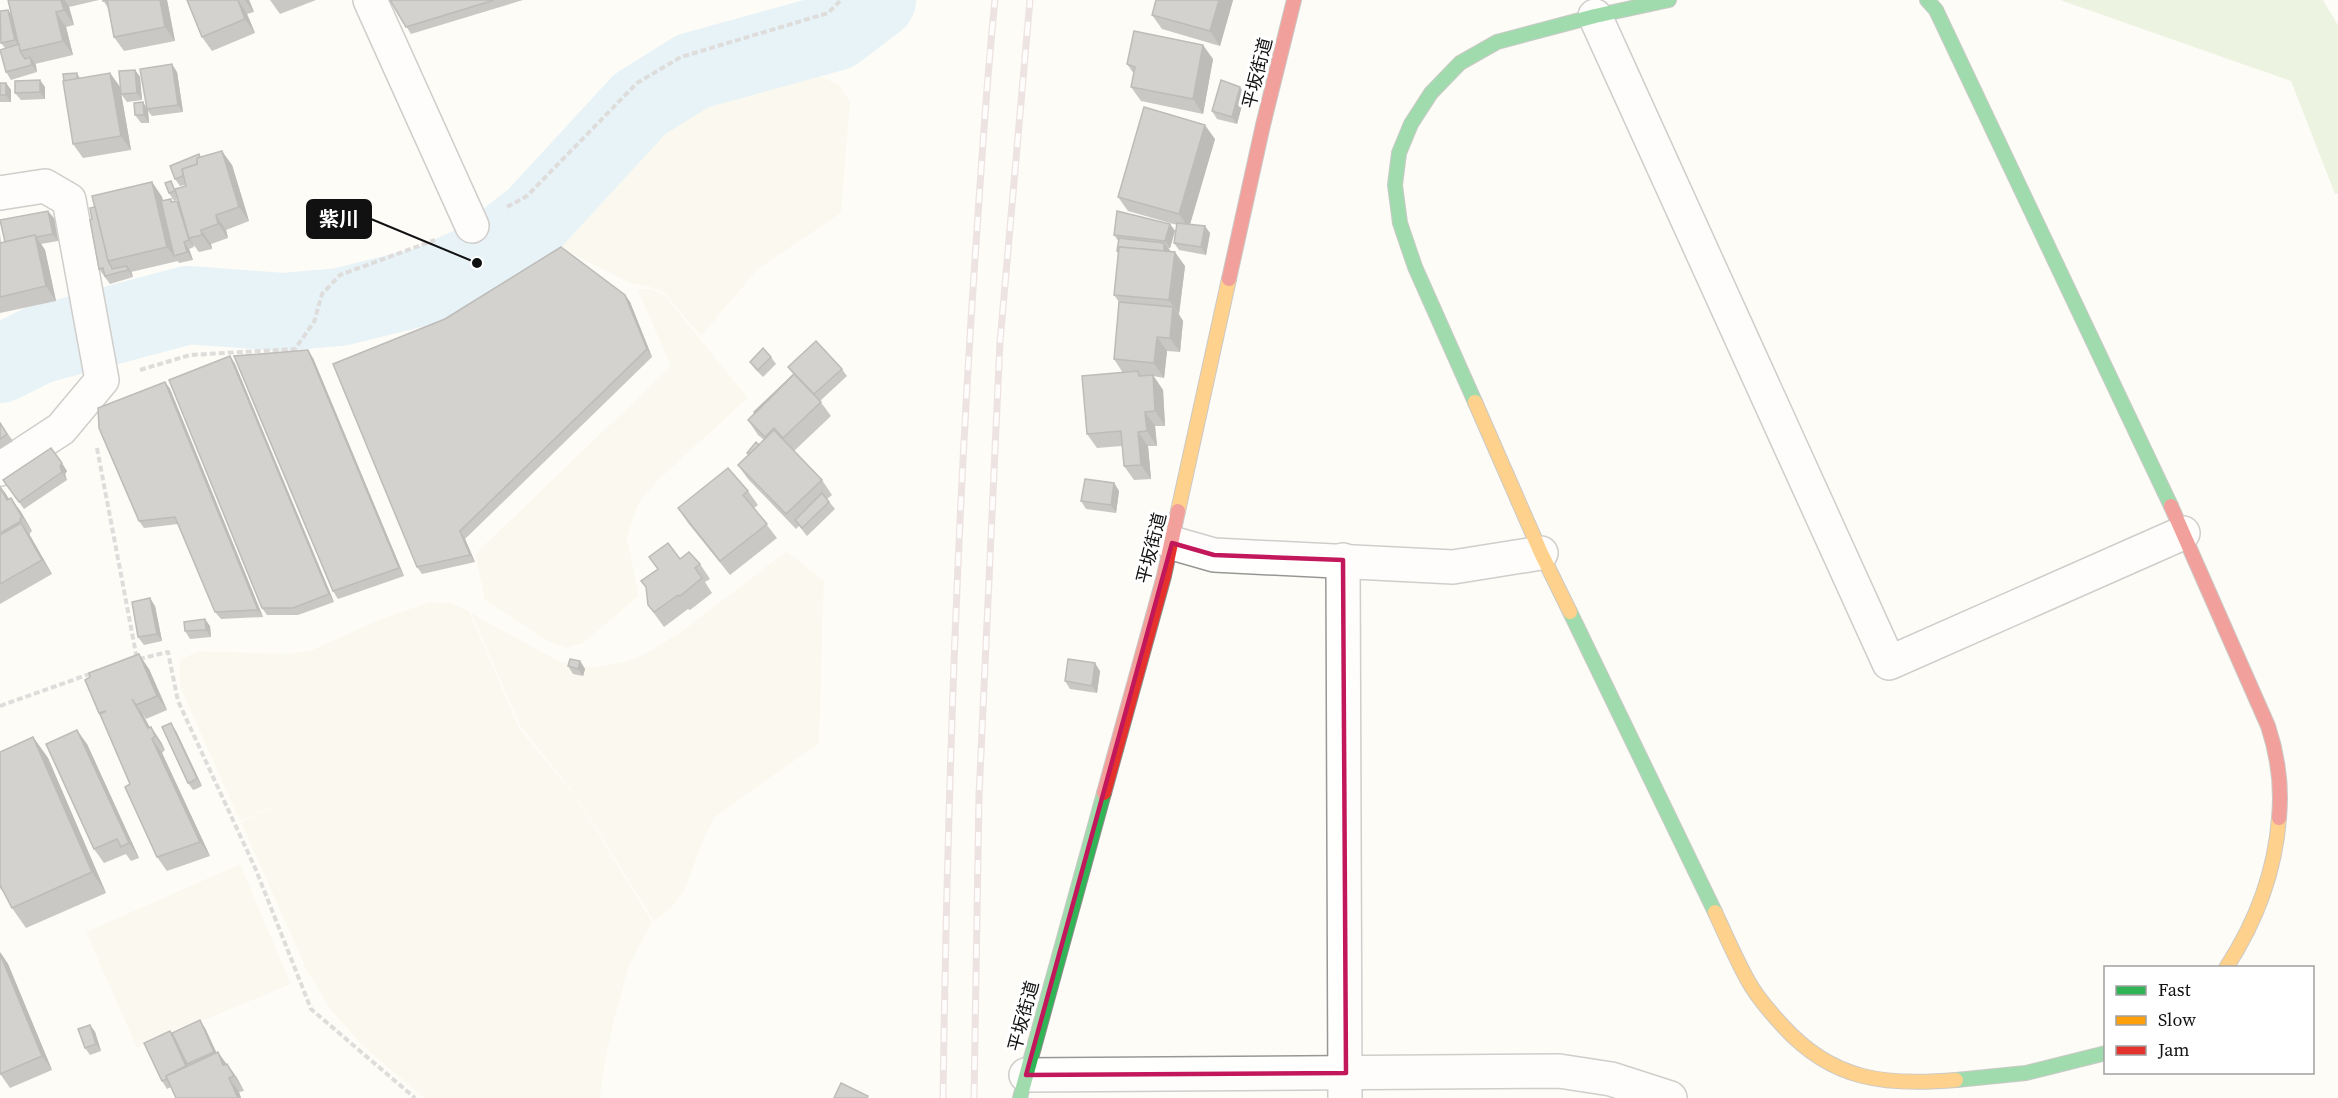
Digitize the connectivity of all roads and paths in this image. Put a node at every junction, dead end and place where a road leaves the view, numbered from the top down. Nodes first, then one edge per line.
1 (370, 0) edge
2 (842, 0) edge
3 (1294, 0) edge
4 (1670, 0) edge
5 (1927, 0) edge
6 (1595, 16) junction
7 (0, 193) edge
8 (472, 226) junction
9 (95, 389) junction
10 (0, 469) edge
11 (2183, 533) junction
12 (1172, 543) junction
13 (1541, 554) junction
14 (1343, 560) junction
15 (137, 660) junction
16 (127, 664) edge
17 (107, 671) edge
18 (0, 706) edge
19 (2227, 966) edge
20 (2104, 1054) edge
21 (1346, 1085) edge
22 (1023, 1087) edge
23 (1610, 1089) edge
24 (415, 1098) edge
25 (1670, 1098) edge

1 - 8 street
2 - 8 path
3 - 12 street, 平坂街道
4 - 6 street
5 - 11 street
6 - 11 street
6 - 13 street
7 - 9 street
8 - 9 path
9 - 10 street
9 - 15 path
11 - 19 street
12 - 14 street
12 - 22 street, 平坂街道
13 - 14 street
13 - 20 street
14 - 21 street
15 - 16 path
15 - 24 path
17 - 18 path
21 - 22 street
21 - 23 street
23 - 25 street

